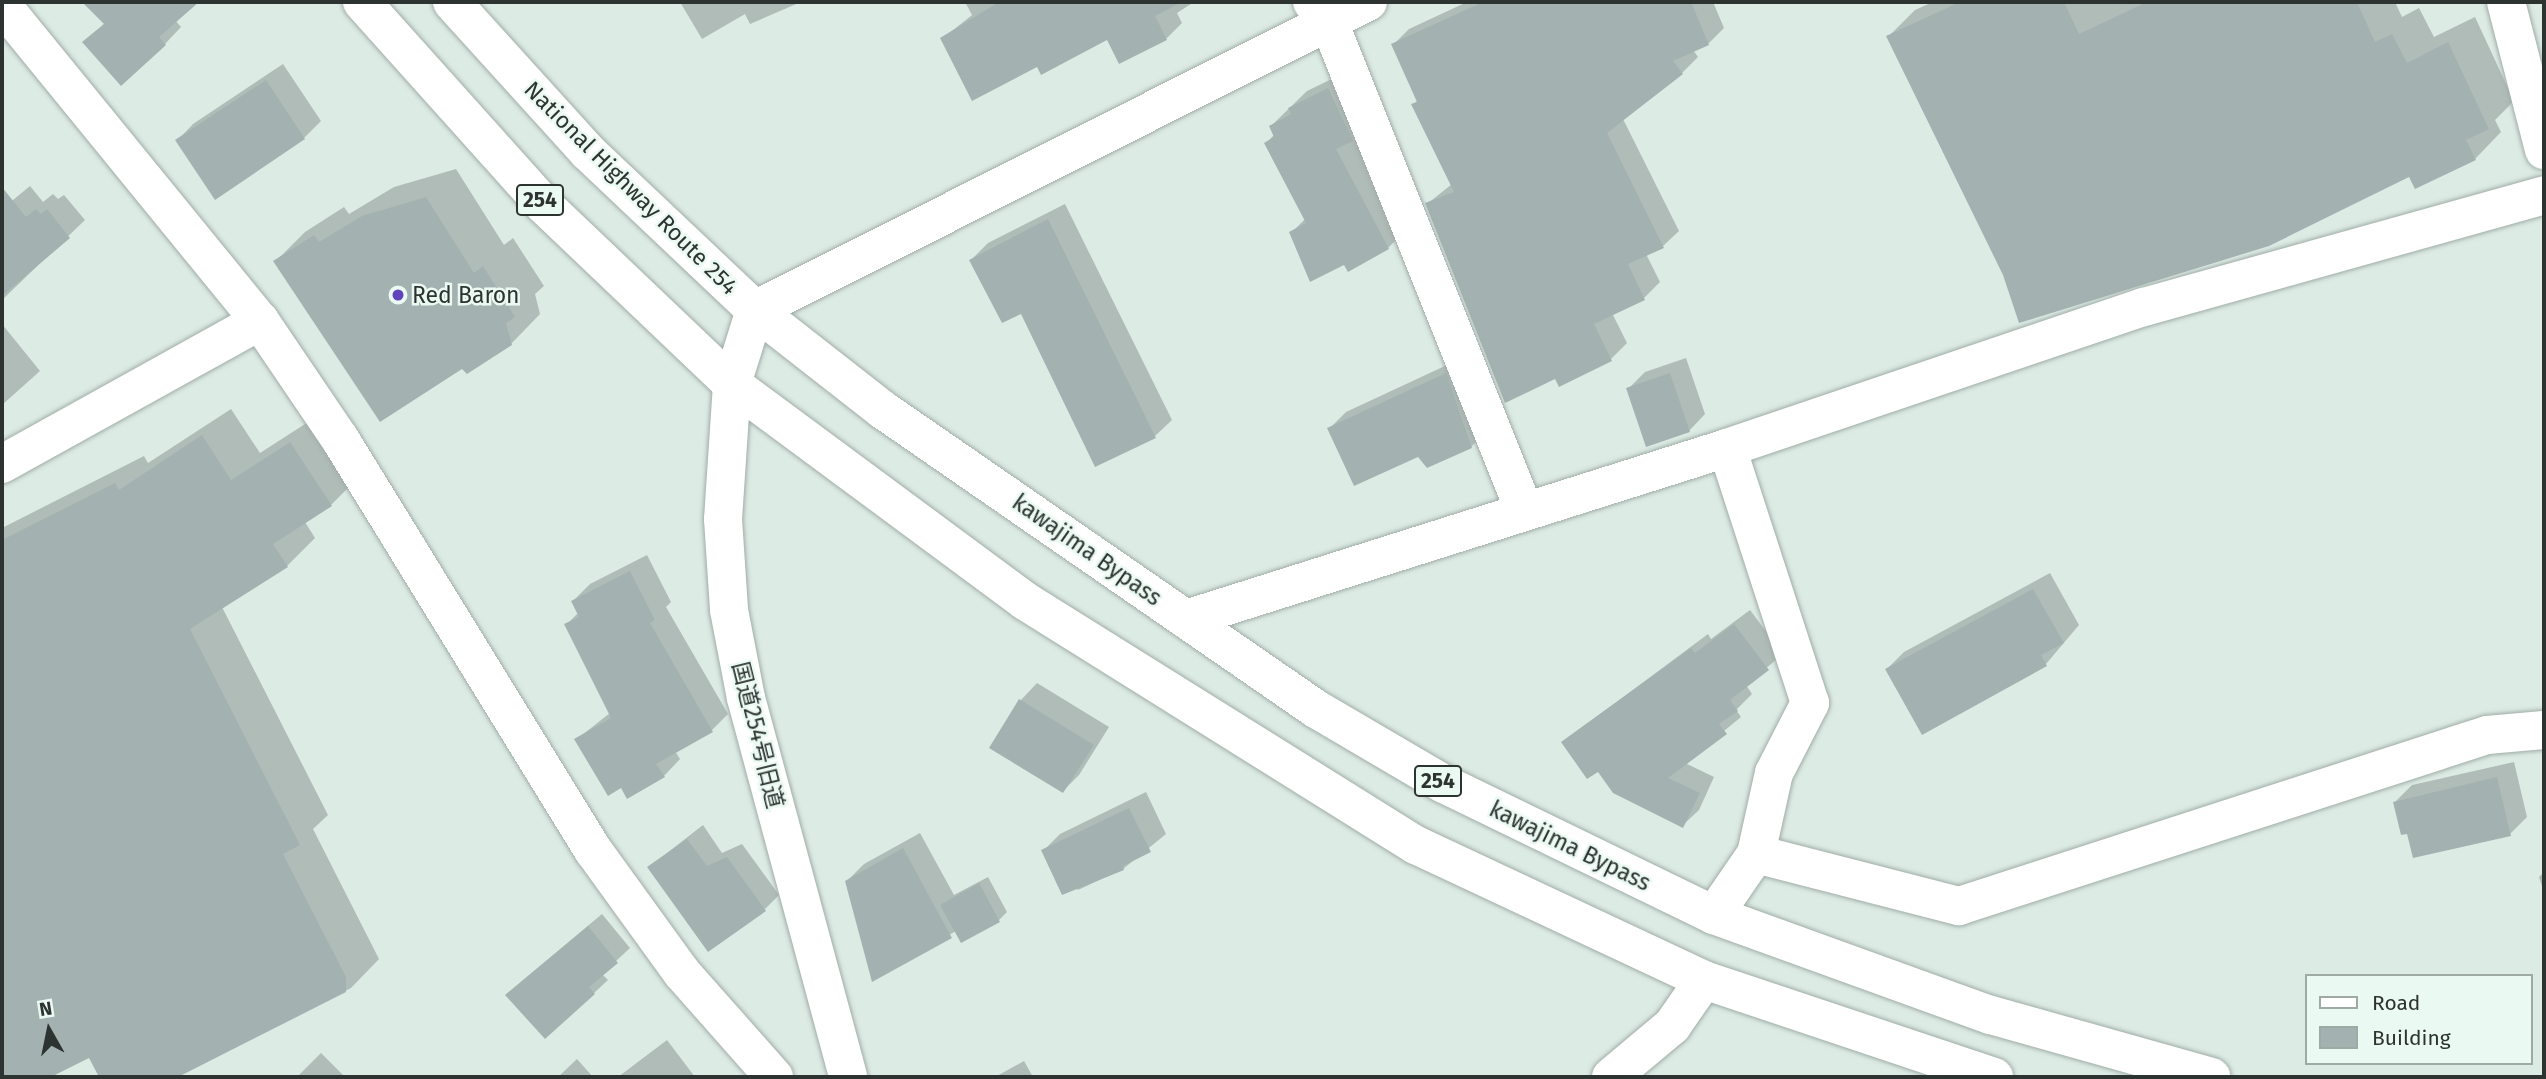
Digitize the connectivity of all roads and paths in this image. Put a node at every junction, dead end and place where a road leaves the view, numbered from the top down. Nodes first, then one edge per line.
1 (362, 2) edge
2 (452, 2) edge
3 (1368, 2) edge
4 (2506, 2) edge
5 (2, 5) edge
6 (1320, 12) edge
7 (2544, 150) edge
8 (2544, 195) edge
9 (755, 310) junction
10 (260, 321) junction
11 (732, 384) junction
12 (1727, 448) junction
13 (2, 464) edge
14 (1524, 510) junction
15 (1186, 619) junction
16 (2544, 730) edge
17 (1756, 854) junction
18 (1714, 915) junction
19 (1704, 980) junction
20 (774, 1077) edge
21 (848, 1077) edge
22 (1612, 1077) edge
23 (1994, 1077) edge
24 (2211, 1077) edge

1 - 11 main road, 254
2 - 9 main road, National Highway Route 254 / 254
3 - 6 main road
4 - 7 main road
5 - 10 main road
6 - 9 main road
6 - 14 main road
8 - 12 main road
9 - 11 main road, 国道254号旧道
9 - 15 main road, kawajima Bypass / 254
10 - 13 main road
10 - 20 main road
11 - 19 main road, 254
11 - 21 main road, 国道254号旧道
12 - 14 main road
12 - 17 main road
14 - 15 main road
15 - 18 main road, kawajima Bypass / 254
16 - 17 main road
17 - 18 main road
18 - 24 main road, kawajima Bypass / 254
19 - 22 main road
19 - 23 main road, 254

